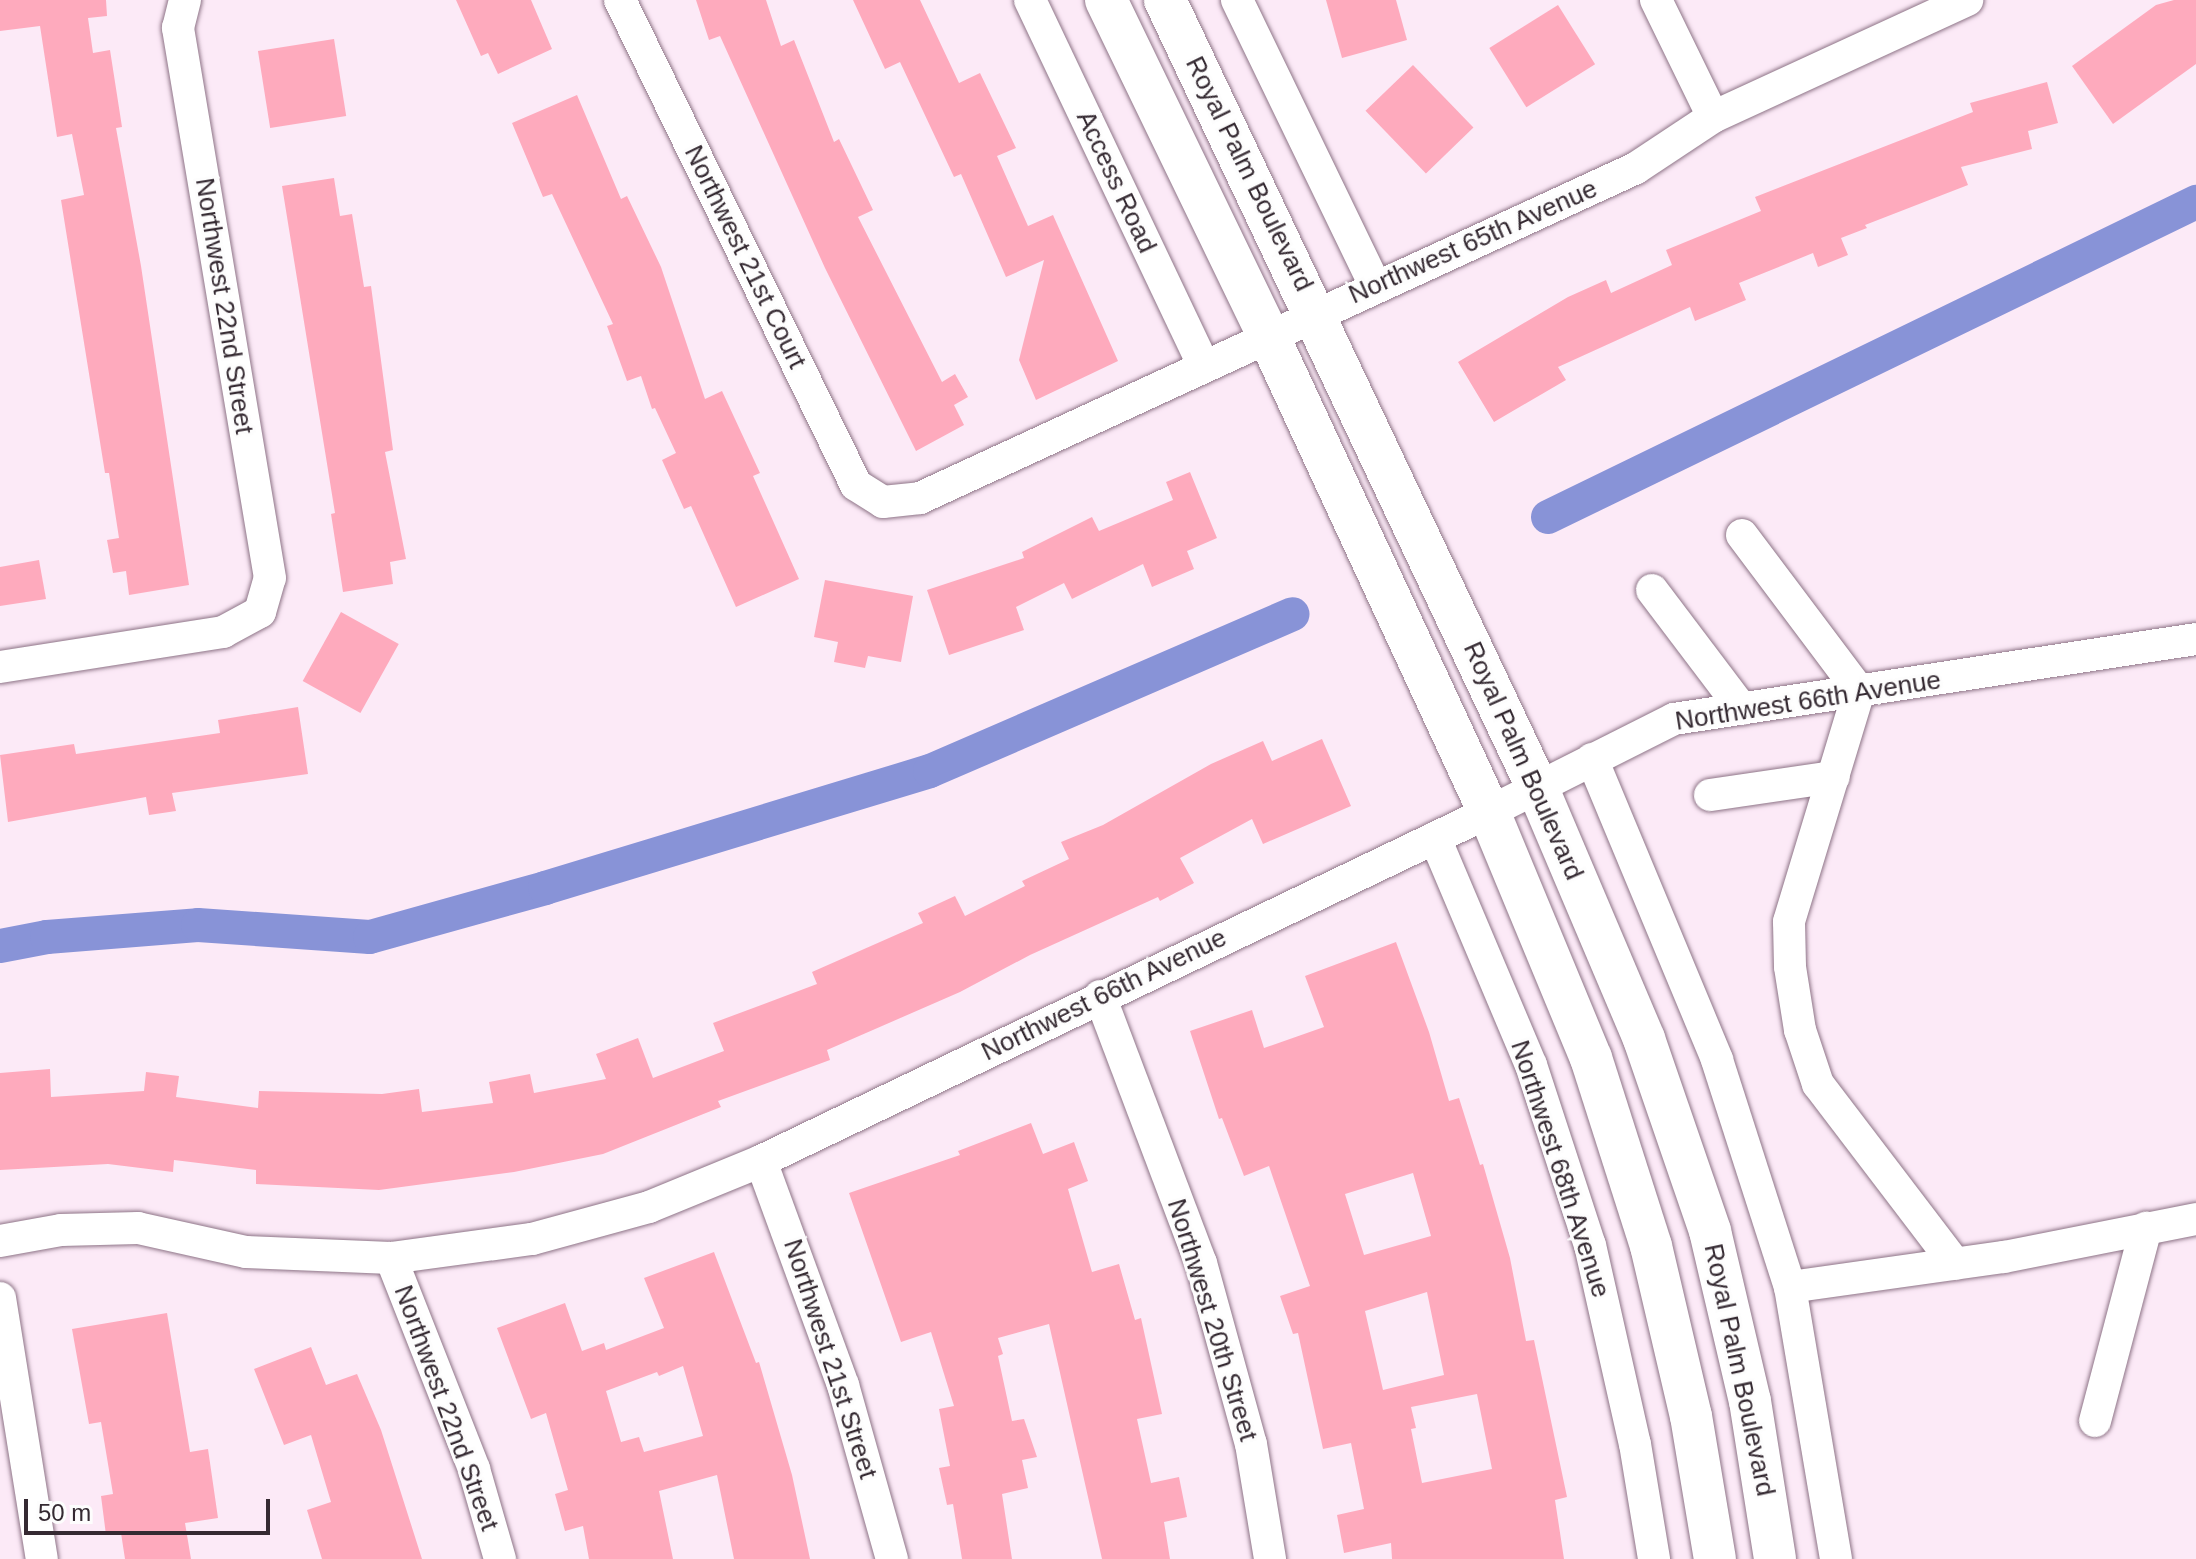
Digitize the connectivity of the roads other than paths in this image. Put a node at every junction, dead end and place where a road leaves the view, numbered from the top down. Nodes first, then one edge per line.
1 (185, 0) edge
2 (620, 0) edge
3 (1030, 0) edge
4 (1106, 0) edge
5 (1165, 0) edge
6 (1237, 0) edge
7 (1656, 0) edge
8 (1967, 0) edge
9 (1713, 117) junction
10 (1375, 286) junction
11 (1315, 313) junction
12 (1268, 335) junction
13 (1203, 365) junction
14 (883, 502) joint
15 (1742, 535) dead end
16 (1652, 590) dead end
17 (2196, 639) edge
18 (0, 667) edge
19 (1859, 691) junction
20 (1742, 709) junction
21 (1592, 759) junction
22 (1834, 777) junction
23 (1538, 789) junction
24 (1710, 795) dead end
25 (1489, 812) junction
26 (1435, 838) junction
27 (1100, 996) junction
28 (761, 1161) junction
29 (2196, 1219) edge
30 (2146, 1228) junction
31 (0, 1241) edge
32 (391, 1258) junction
33 (1955, 1264) junction
34 (1790, 1287) junction
35 (0, 1298) edge
36 (2095, 1421) dead end
37 (42, 1559) edge
38 (500, 1559) edge
39 (892, 1559) edge
40 (1270, 1559) edge
41 (1654, 1559) edge
42 (1715, 1559) edge
43 (1775, 1559) edge
44 (1836, 1559) edge

1 - 18 street, Northwest 22nd Street
2 - 14 street, Northwest 21st Court
3 - 13 street, Access Road
4 - 12 main road, Royal Palm Boulevard
5 - 11 main road, Royal Palm Boulevard
6 - 10 street
7 - 9 street
8 - 9 street, Northwest 65th Avenue
9 - 10 street, Northwest 65th Avenue
10 - 11 street, Northwest 65th Avenue
11 - 12 street, Northwest 65th Avenue
11 - 23 main road, Royal Palm Boulevard
12 - 13 street, Northwest 65th Avenue
12 - 25 main road, Royal Palm Boulevard
13 - 14 street, Northwest 65th Avenue
15 - 19 street
16 - 20 street
17 - 19 street, Northwest 66th Avenue
19 - 20 street, Northwest 66th Avenue
19 - 22 street
20 - 21 street, Northwest 66th Avenue
21 - 23 street, Northwest 66th Avenue
21 - 34 street
22 - 24 street
22 - 33 street
23 - 25 street, Northwest 66th Avenue
23 - 43 main road, Royal Palm Boulevard
25 - 26 street, Northwest 66th Avenue
25 - 42 main road, Royal Palm Boulevard
26 - 27 street, Northwest 66th Avenue
26 - 41 street, Northwest 68th Avenue
27 - 28 street, Northwest 66th Avenue
27 - 40 street, Northwest 20th Street
28 - 32 street, Northwest 66th Avenue
28 - 39 street, Northwest 21st Street
29 - 30 street
30 - 33 street
30 - 36 street
31 - 32 street, Northwest 66th Avenue
32 - 38 street, Northwest 22nd Street
33 - 34 street
34 - 44 street
35 - 37 street

